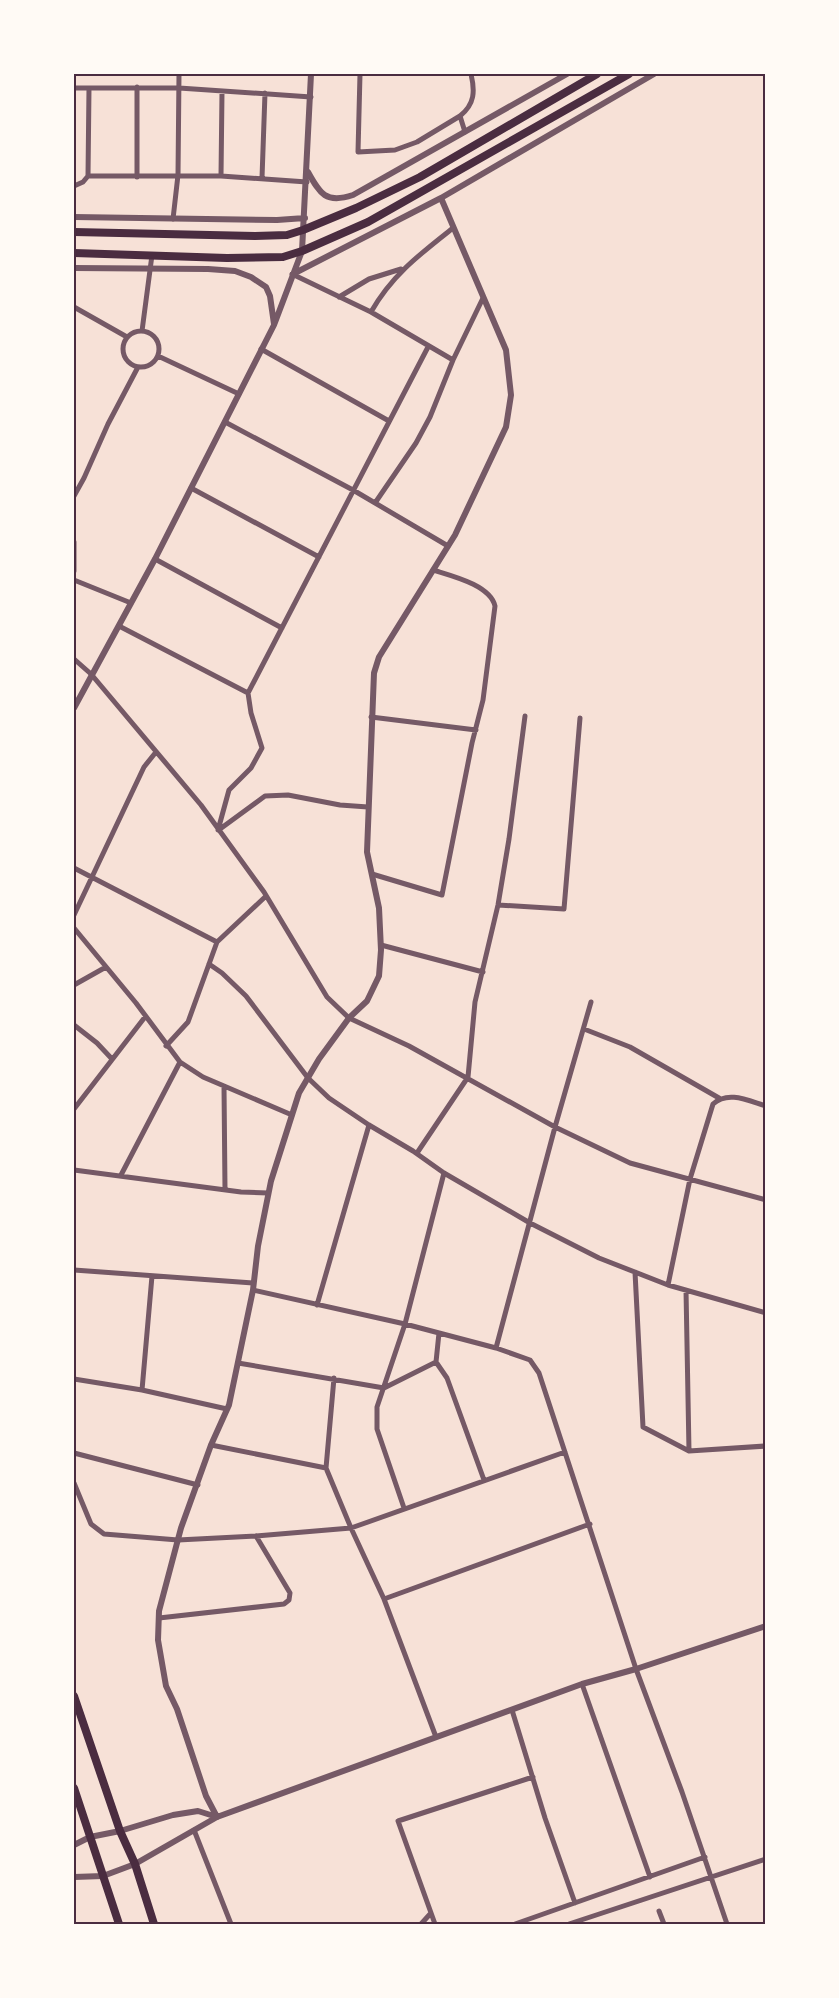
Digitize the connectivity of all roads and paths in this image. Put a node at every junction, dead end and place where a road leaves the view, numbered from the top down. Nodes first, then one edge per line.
1 (179, 74) edge
2 (311, 74) edge
3 (360, 74) edge
4 (471, 74) edge
5 (567, 74) edge
6 (597, 74) edge
7 (629, 74) edge
8 (654, 74) edge
9 (137, 87) junction
10 (74, 88) edge
11 (89, 88) junction
12 (179, 88) junction
13 (222, 92) junction
14 (265, 93) junction
15 (311, 98) junction
16 (460, 116) junction
17 (465, 132) junction
18 (308, 171) junction
19 (178, 175) junction
20 (88, 176) junction
21 (221, 176) junction
22 (137, 177) junction
23 (262, 178) junction
24 (307, 182) junction
25 (74, 186) edge
26 (441, 198) junction
27 (74, 217) edge
28 (305, 218) junction
29 (173, 219) junction
30 (453, 228) junction
31 (303, 230) junction
32 (74, 232) edge
33 (302, 251) junction
34 (74, 253) edge
35 (152, 255) junction
36 (227, 258) junction
37 (74, 268) edge
38 (150, 268) junction
39 (226, 269) junction
40 (403, 269) junction
41 (292, 274) junction
42 (339, 297) junction
43 (483, 298) junction
44 (74, 307) edge
45 (371, 312) junction
46 (274, 325) junction
47 (142, 331) junction
48 (127, 338) junction
49 (428, 347) junction
50 (261, 350) junction
51 (158, 356) junction
52 (453, 360) junction
53 (138, 367) junction
54 (239, 394) junction
55 (388, 421) junction
56 (225, 422) junction
57 (191, 488) junction
58 (353, 490) junction
59 (74, 496) edge
60 (375, 503) junction
61 (74, 542) edge
62 (448, 546) junction
63 (74, 549) edge
64 (319, 557) junction
65 (155, 559) junction
66 (433, 570) junction
67 (74, 571) edge
68 (74, 580) edge
69 (131, 603) junction
70 (119, 626) junction
71 (282, 628) junction
72 (74, 659) edge
73 (91, 674) junction
74 (248, 693) junction
75 (74, 708) edge
76 (525, 716) dead end
77 (371, 717) junction
78 (579, 718) dead end
79 (476, 730) junction
80 (156, 752) junction
81 (368, 807) junction
82 (218, 830) junction
83 (74, 868) edge
84 (372, 874) junction
85 (92, 878) junction
86 (265, 897) junction
87 (498, 905) junction
88 (74, 915) edge
89 (74, 928) edge
90 (217, 942) junction
91 (381, 945) junction
92 (209, 964) junction
93 (106, 967) junction
94 (483, 972) junction
95 (74, 986) edge
96 (591, 1002) dead end
97 (145, 1017) junction
98 (349, 1018) junction
99 (74, 1025) edge
100 (584, 1029) junction
101 (166, 1046) junction
102 (112, 1059) junction
103 (180, 1062) junction
104 (468, 1077) junction
105 (308, 1078) junction
106 (224, 1086) junction
107 (718, 1098) junction
108 (765, 1106) edge
109 (74, 1107) edge
110 (292, 1115) junction
111 (369, 1125) junction
112 (555, 1127) junction
113 (417, 1153) junction
114 (74, 1170) edge
115 (444, 1173) junction
116 (121, 1175) junction
117 (690, 1179) junction
118 (225, 1190) junction
119 (268, 1193) junction
120 (765, 1200) edge
121 (530, 1223) junction
122 (74, 1270) edge
123 (635, 1272) junction
124 (152, 1276) junction
125 (668, 1285) junction
126 (253, 1287) junction
127 (686, 1290) junction
128 (316, 1305) junction
129 (765, 1313) edge
130 (405, 1324) junction
131 (439, 1333) junction
132 (496, 1348) junction
133 (436, 1362) junction
134 (238, 1363) junction
135 (334, 1378) junction
136 (74, 1379) edge
137 (384, 1388) junction
138 (142, 1390) junction
139 (227, 1408) junction
140 (211, 1445) junction
141 (765, 1446) edge
142 (689, 1451) junction
143 (565, 1452) junction
144 (74, 1453) edge
145 (326, 1468) junction
146 (484, 1480) junction
147 (74, 1483) edge
148 (198, 1485) junction
149 (404, 1508) junction
150 (590, 1524) junction
151 (351, 1528) junction
152 (256, 1536) junction
153 (178, 1540) junction
154 (384, 1599) junction
155 (159, 1618) junction
156 (765, 1626) edge
157 (636, 1669) junction
158 (582, 1684) junction
159 (74, 1696) edge
160 (512, 1710) junction
161 (436, 1737) junction
162 (533, 1777) junction
163 (74, 1788) edge
164 (217, 1817) junction
165 (194, 1830) junction
166 (120, 1831) junction
167 (90, 1837) junction
168 (74, 1845) edge
169 (705, 1857) junction
170 (765, 1859) edge
171 (135, 1864) junction
172 (103, 1876) junction
173 (74, 1877) edge
174 (650, 1877) junction
175 (711, 1877) junction
176 (575, 1903) junction
177 (659, 1911) dead end
178 (431, 1913) junction
179 (119, 1924) edge
180 (154, 1924) edge
181 (231, 1924) edge
182 (421, 1924) edge
183 (435, 1924) edge
184 (515, 1924) edge
185 (569, 1924) edge
186 (664, 1924) edge
187 (727, 1924) edge

1 - 12 street
2 - 15 street
3 - 16 street
4 - 16 street
5 - 17 street
6 - 31 main road
7 - 33 main road
8 - 26 street
9 - 11 street
9 - 12 street
9 - 22 street
10 - 11 street
11 - 20 street
12 - 13 street
12 - 19 street
13 - 14 street
13 - 21 street
14 - 15 street
14 - 23 street
15 - 18 street
16 - 17 street
17 - 18 street
18 - 24 street
19 - 21 street
19 - 22 street
19 - 29 street
20 - 22 street
20 - 25 street
21 - 23 street
23 - 24 street
24 - 28 street
26 - 30 street
26 - 41 street
27 - 29 street
28 - 29 street
28 - 31 street
30 - 40 street
30 - 43 street
31 - 32 main road
31 - 33 street
33 - 36 main road
33 - 41 street
34 - 35 main road
35 - 36 main road
35 - 38 street
36 - 39 street
37 - 38 street
38 - 39 street
38 - 47 street
39 - 46 street
40 - 42 street
40 - 45 street
41 - 42 street
41 - 46 street
42 - 45 street
43 - 52 street
43 - 62 street
44 - 48 street
45 - 49 street
46 - 50 street
47 - 48 street
47 - 51 street
48 - 53 street
49 - 52 street
49 - 55 street
50 - 54 street
50 - 55 street
51 - 53 street
51 - 54 street
52 - 60 street
53 - 59 street
54 - 56 street
55 - 58 street
56 - 57 street
56 - 58 street
57 - 64 street
57 - 65 street
58 - 60 street
58 - 64 street
60 - 62 street
61 - 63 street
62 - 66 street
63 - 67 street
64 - 71 street
65 - 69 street
65 - 71 street
66 - 77 street
66 - 79 street
68 - 69 street
69 - 70 street
70 - 73 street
70 - 74 street
71 - 74 street
72 - 73 street
73 - 75 street
73 - 80 street
74 - 82 street
76 - 87 street
77 - 79 street
77 - 81 street
78 - 87 street
79 - 84 street
80 - 82 street
80 - 85 street
81 - 82 street
81 - 84 street
82 - 86 street
83 - 85 street
84 - 91 street
85 - 88 street
85 - 90 street
86 - 90 street
86 - 98 street
87 - 94 street
89 - 93 street
90 - 92 street
91 - 94 street
91 - 98 street
92 - 101 street
92 - 105 street
93 - 95 street
93 - 97 street
94 - 104 street
96 - 100 street
97 - 101 street
97 - 102 street
98 - 104 street
98 - 105 street
99 - 102 street
100 - 107 street
100 - 112 street
101 - 103 street
102 - 109 street
103 - 106 street
103 - 116 street
104 - 112 street
104 - 113 street
105 - 110 street
105 - 111 street
106 - 110 street
106 - 118 street
107 - 108 street
107 - 117 street
110 - 119 street
111 - 113 street
111 - 128 street
112 - 117 street
112 - 121 street
113 - 115 street
114 - 116 street
115 - 121 street
115 - 130 street
116 - 118 street
117 - 120 street
117 - 125 street
118 - 119 street
119 - 126 street
121 - 123 street
121 - 132 street
122 - 124 street
123 - 125 street
123 - 142 street
124 - 126 street
124 - 138 street
125 - 127 street
126 - 128 street
126 - 134 street
127 - 129 street
127 - 142 street
128 - 130 street
130 - 131 street
130 - 137 street
131 - 132 street
131 - 133 street
132 - 143 street
133 - 137 street
133 - 146 street
134 - 135 street
134 - 139 street
135 - 137 street
135 - 145 street
136 - 138 street
137 - 149 street
138 - 139 street
139 - 140 street
140 - 145 street
140 - 148 street
141 - 142 street
143 - 146 street
143 - 150 street
144 - 148 street
145 - 151 street
146 - 149 street
147 - 153 street
148 - 153 street
149 - 151 street
150 - 154 street
150 - 157 street
151 - 152 street
151 - 154 street
152 - 153 street
152 - 155 street
153 - 155 street
154 - 161 street
155 - 164 street
156 - 157 street
157 - 158 street
157 - 169 street
158 - 160 street
158 - 174 street
159 - 166 main road
160 - 161 street
160 - 162 street
161 - 164 street
162 - 176 street
162 - 178 street
163 - 167 main road
164 - 165 street
164 - 166 street
165 - 171 street
165 - 181 street
166 - 167 street
166 - 171 main road
167 - 168 street
167 - 172 main road
169 - 174 street
169 - 175 street
170 - 175 street
171 - 172 street
171 - 180 main road
172 - 173 street
172 - 179 main road
174 - 176 street
175 - 185 street
175 - 187 street
176 - 184 street
177 - 186 street
178 - 182 street
178 - 183 street

